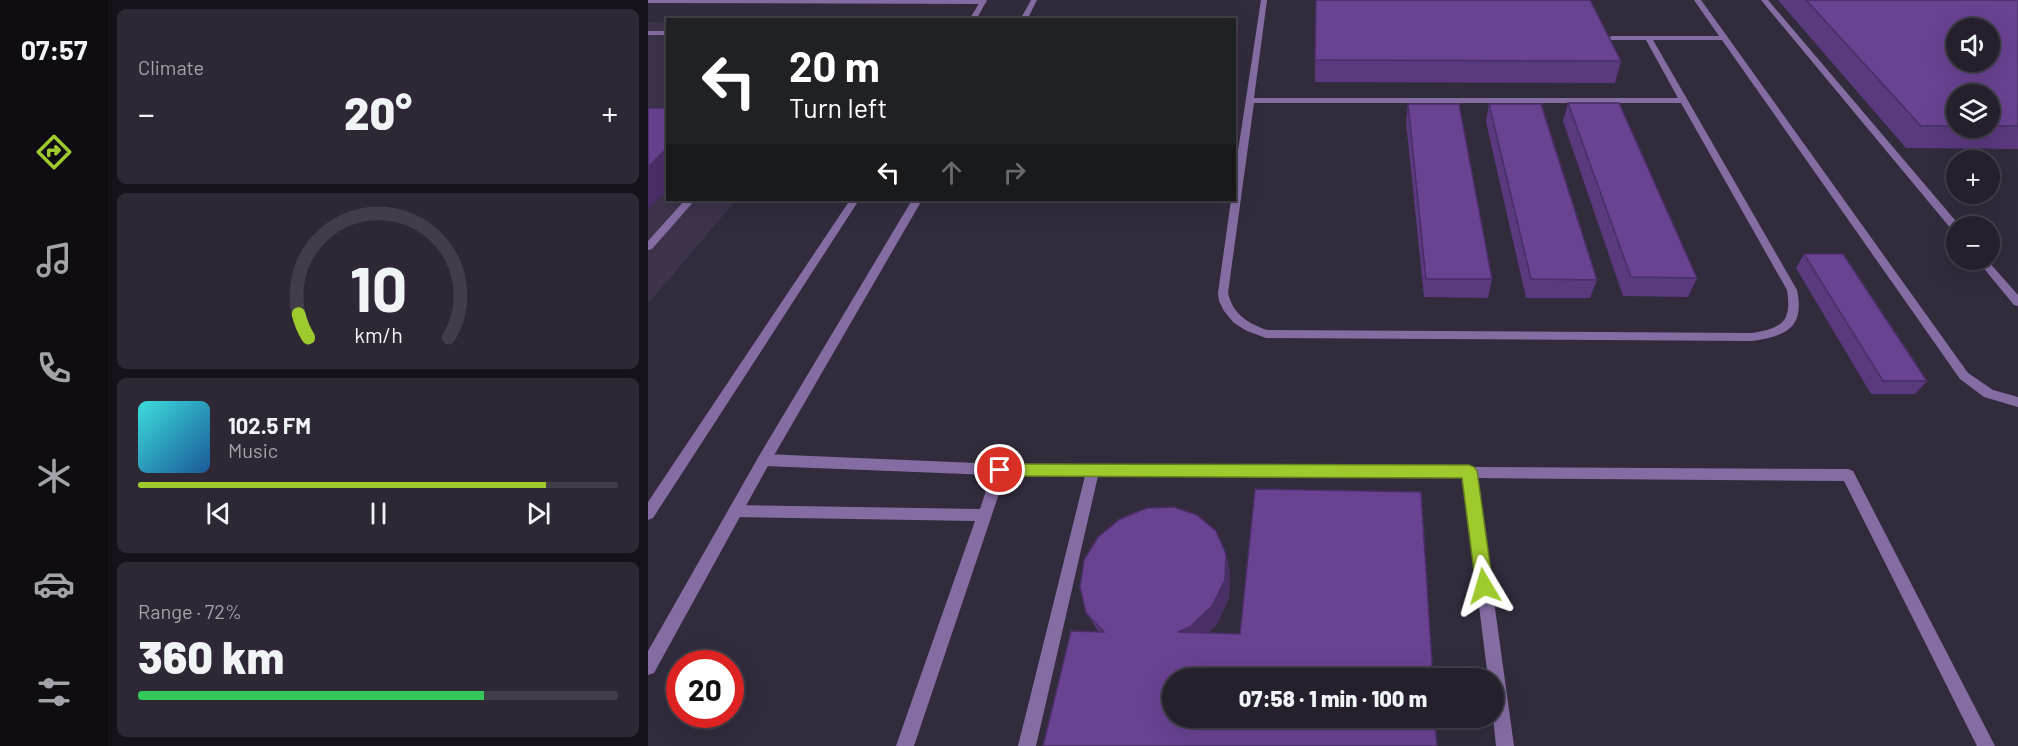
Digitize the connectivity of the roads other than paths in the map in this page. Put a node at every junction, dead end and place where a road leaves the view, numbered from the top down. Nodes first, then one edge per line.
1 (648, 0) edge
2 (1035, 0) edge
3 (1264, 0) edge
4 (1697, 0) edge
5 (1764, 0) edge
6 (984, 1) edge
7 (973, 18) edge
8 (1024, 18) edge
9 (648, 33) edge
10 (666, 33) edge
11 (1612, 38) edge
12 (1648, 38) junction
13 (1722, 38) junction
14 (1684, 100) junction
15 (1250, 101) junction
16 (689, 201) edge
17 (853, 201) edge
18 (916, 201) edge
19 (1236, 201) edge
20 (1236, 201) edge
21 (1946, 216) edge
22 (648, 247) edge
23 (1991, 270) edge
24 (2018, 302) edge
25 (2018, 402) edge
26 (764, 460) junction
27 (1000, 470) junction
28 (1093, 471) junction
29 (1469, 471) junction
30 (736, 512) junction
31 (648, 514) edge
32 (984, 515) junction
33 (648, 667) edge
34 (905, 746) edge
35 (1027, 746) edge
36 (1505, 746) edge
37 (1986, 746) edge

1 - 6 street
2 - 8 street
3 - 15 street
4 - 13 street
5 - 21 street
6 - 7 street
9 - 10 street
11 - 12 street
12 - 13 street
12 - 14 street
13 - 25 street
14 - 15 street
14 - 20 street
15 - 19 street
16 - 22 street
17 - 31 street
18 - 26 street
23 - 24 street
26 - 27 street
26 - 30 street
27 - 28 street
27 - 32 street
28 - 29 street
28 - 35 street
29 - 36 street
29 - 37 street
30 - 32 street
30 - 33 street
32 - 34 street

